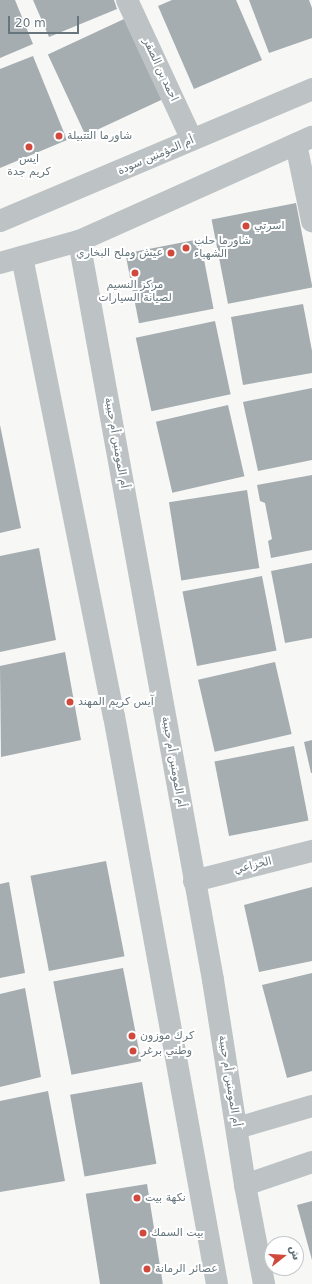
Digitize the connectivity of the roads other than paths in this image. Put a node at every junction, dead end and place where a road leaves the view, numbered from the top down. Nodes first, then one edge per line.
1 (127, 0) edge
2 (312, 89) edge
3 (192, 140) junction
4 (304, 141) edge
5 (0, 221) edge
6 (312, 221) edge
7 (79, 241) junction
8 (22, 257) junction
9 (0, 263) edge
10 (312, 851) edge
11 (194, 881) junction
12 (312, 1106) edge
13 (236, 1128) junction
14 (312, 1162) edge
15 (245, 1185) junction
16 (217, 1284) edge
17 (264, 1284) edge

1 - 3 street, احمد بن الصقر
2 - 3 street, أم المؤمنين سودة
3 - 5 street, أم المؤمنين سودة
4 - 6 street
4 - 7 street
7 - 8 street
7 - 11 street, أم المومنين أم حبيبة
8 - 9 street
8 - 16 street
10 - 11 street, الخزاعي
11 - 13 street, أم المومنين أم حبيبة
12 - 13 street
13 - 15 street, أم المومنين أم حبيبة
14 - 15 street
15 - 17 street, أم المومنين أم حبيبة

